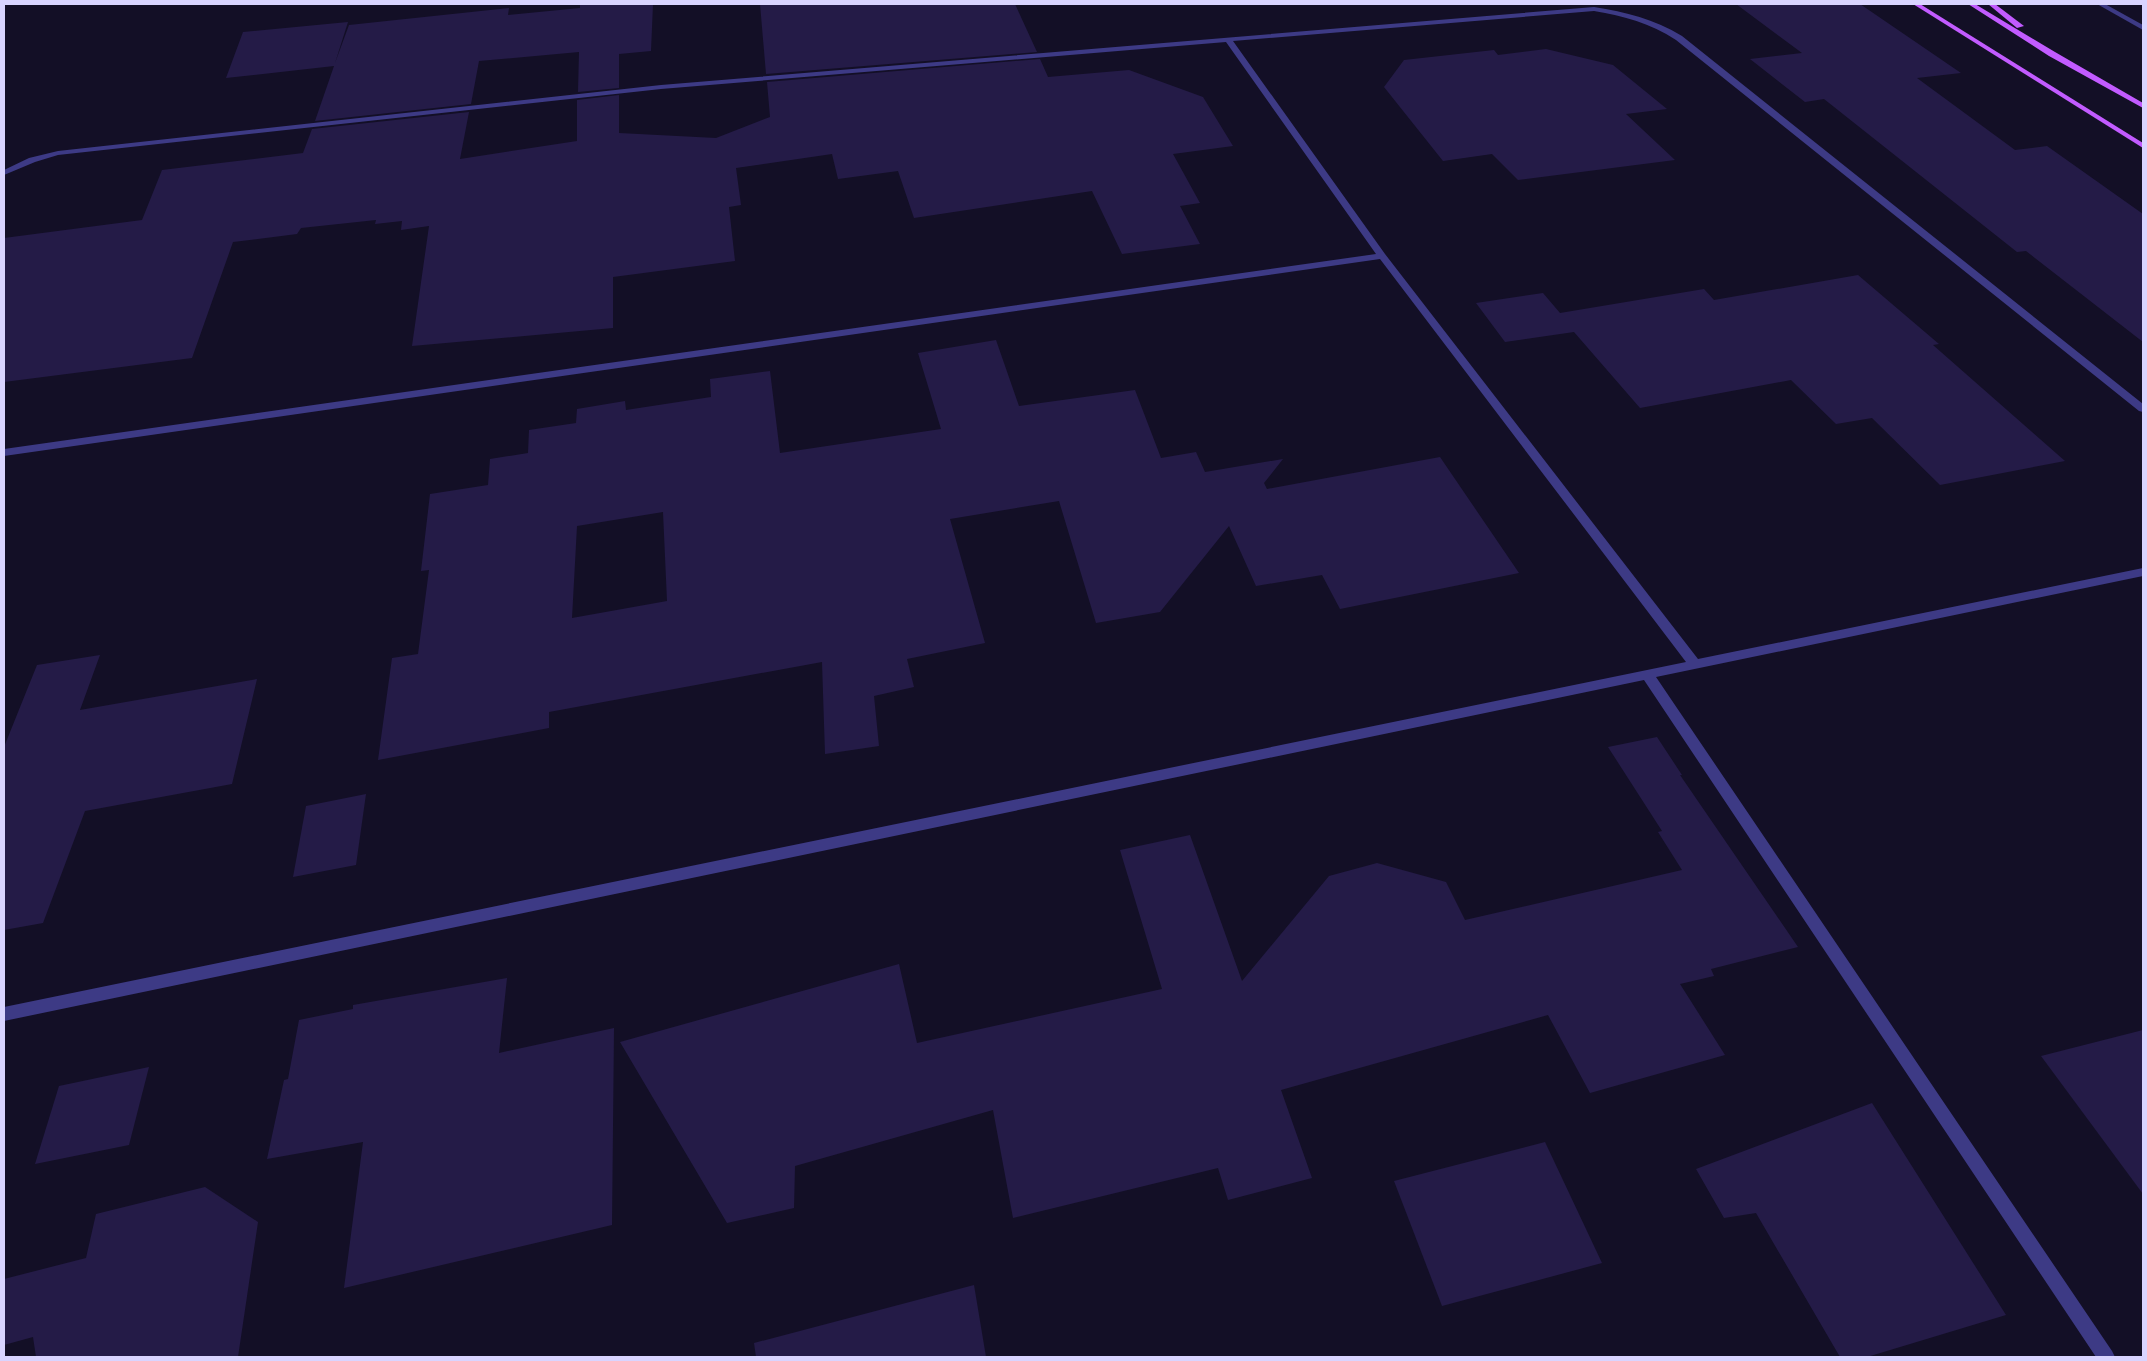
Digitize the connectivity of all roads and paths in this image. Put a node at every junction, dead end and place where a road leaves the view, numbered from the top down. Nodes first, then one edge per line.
1 (1909, 4) edge
2 (1916, 4) edge
3 (1971, 4) edge
4 (1992, 4) edge
5 (2100, 4) edge
6 (2143, 28) edge
7 (1956, 29) junction
8 (1228, 39) junction
9 (2052, 54) junction
10 (2143, 106) edge
11 (2143, 146) edge
12 (4, 173) edge
13 (1382, 256) junction
14 (2143, 409) edge
15 (4, 453) edge
16 (2143, 572) edge
17 (1694, 664) junction
18 (1646, 674) junction
19 (4, 1014) edge
20 (2106, 1357) edge

1 - 7 main road
2 - 7 main road
3 - 9 main road
4 - 9 main road
5 - 6 street
7 - 11 main road
8 - 12 street
8 - 13 street
8 - 14 street
9 - 10 main road
13 - 15 street
13 - 17 street
16 - 17 street
17 - 18 street
18 - 19 street
18 - 20 street

